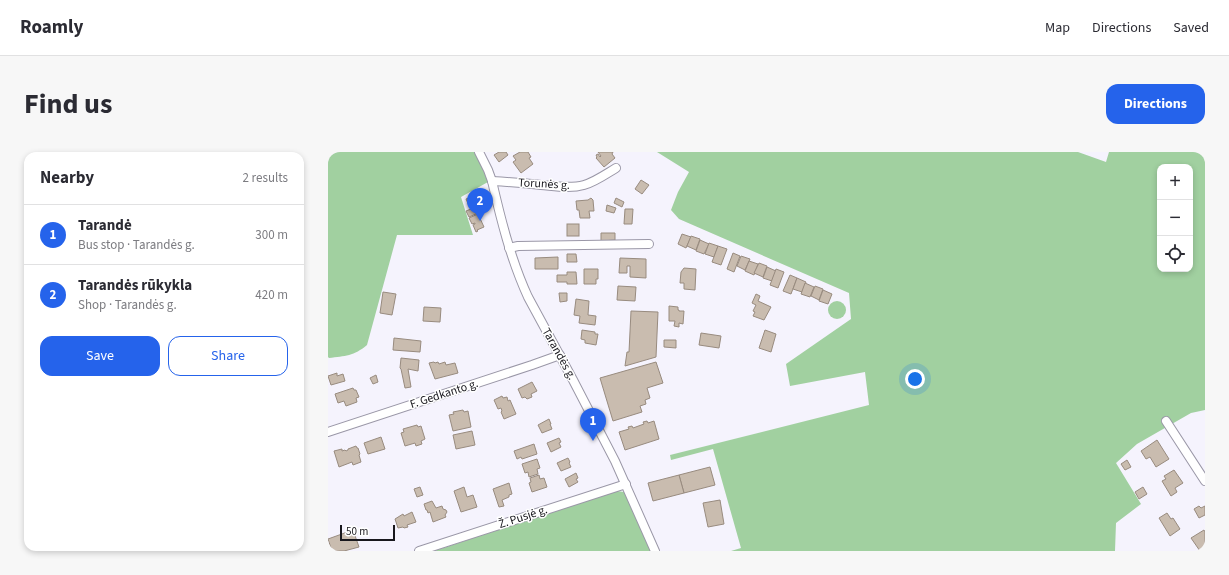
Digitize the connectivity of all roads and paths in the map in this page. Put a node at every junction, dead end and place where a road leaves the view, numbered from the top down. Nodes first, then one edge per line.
1 (479, 152) edge
2 (616, 168) dead end
3 (492, 181) junction
4 (650, 244) dead end
5 (509, 248) junction
6 (560, 355) junction
7 (1166, 421) dead end
8 (328, 432) edge
9 (1205, 481) edge
10 (626, 484) junction
11 (419, 551) edge
12 (655, 551) edge

1 - 3 street, Tarandės g.
2 - 3 street, Torunės g.
3 - 5 street, Tarandės g.
4 - 5 street
5 - 6 street, Tarandės g.
6 - 8 street, F. Gedkanto g.
6 - 10 street, Tarandės g.
7 - 9 street
10 - 11 street, Ž. Pusjė g.
10 - 12 street, Tarandės g.

